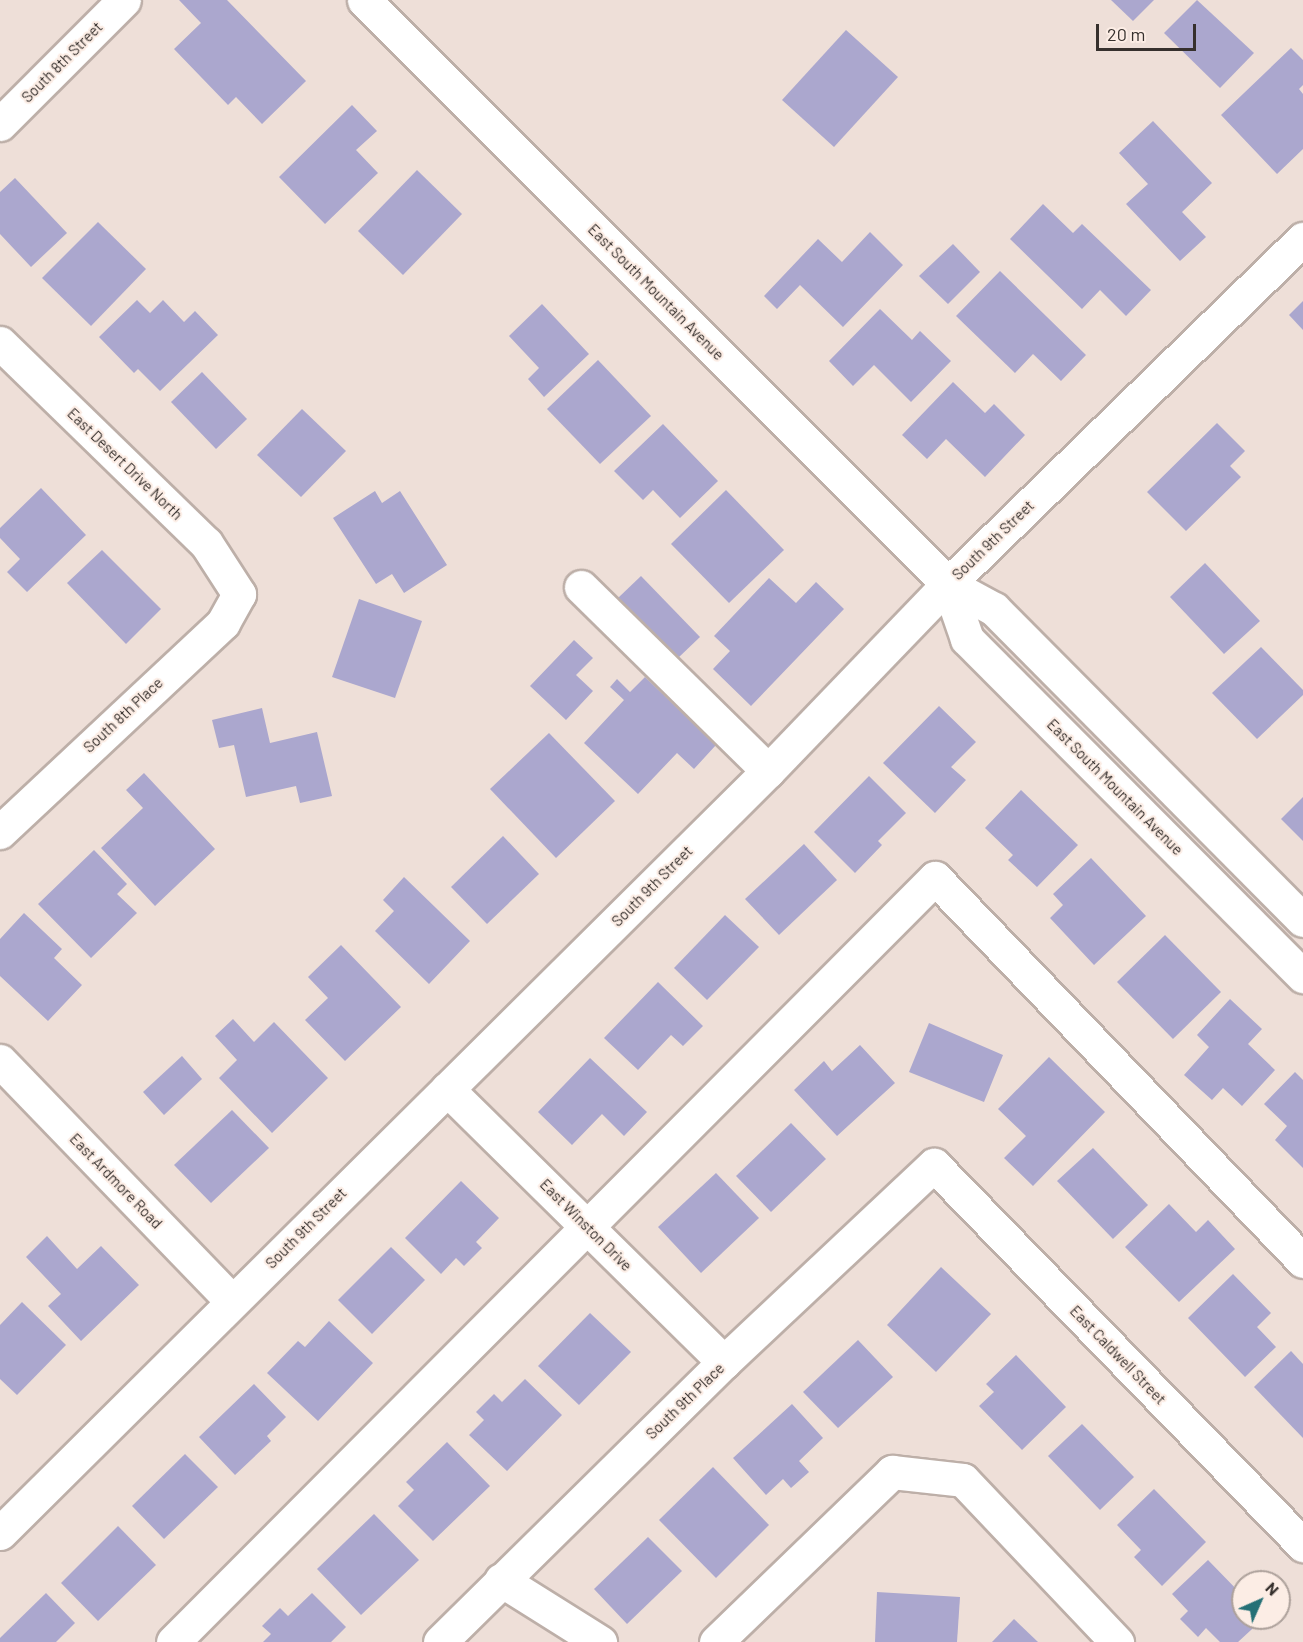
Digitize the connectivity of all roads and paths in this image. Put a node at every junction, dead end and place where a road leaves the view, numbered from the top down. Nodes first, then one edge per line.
1 (124, 0) edge
2 (364, 0) edge
3 (0, 124) edge
4 (1303, 239) edge
5 (0, 344) edge
6 (948, 584) junction
7 (581, 587) dead end
8 (239, 594) joint
9 (768, 771) junction
10 (0, 832) edge
11 (1303, 920) edge
12 (1303, 976) edge
13 (0, 1061) edge
14 (447, 1089) junction
15 (934, 1165) joint
16 (587, 1227) junction
17 (1303, 1261) edge
18 (232, 1301) junction
19 (724, 1362) junction
20 (0, 1533) edge
21 (1303, 1545) edge
22 (501, 1580) junction
23 (173, 1642) edge
24 (440, 1642) edge
25 (600, 1642) edge
26 (716, 1642) edge
27 (1118, 1642) edge

1 - 3 street, South 8th Street
2 - 6 street, East South Mountain Avenue
4 - 6 street, South 9th Street
5 - 8 street, East Desert Drive North
6 - 9 street, South 9th Street
6 - 11 street, East South Mountain Avenue
6 - 12 street, East South Mountain Avenue
7 - 9 street
8 - 10 street, South 8th Place
9 - 14 street, South 9th Street
13 - 18 street, East Ardmore Road
14 - 16 street, East Winston Drive
14 - 18 street, South 9th Street
15 - 19 street, South 9th Place
15 - 21 street, East Caldwell Street
16 - 17 street
16 - 19 street, East Winston Drive
16 - 23 street
18 - 20 street, South 9th Street
19 - 22 street, South 9th Place
22 - 24 street, South 9th Place
22 - 25 street
26 - 27 street

